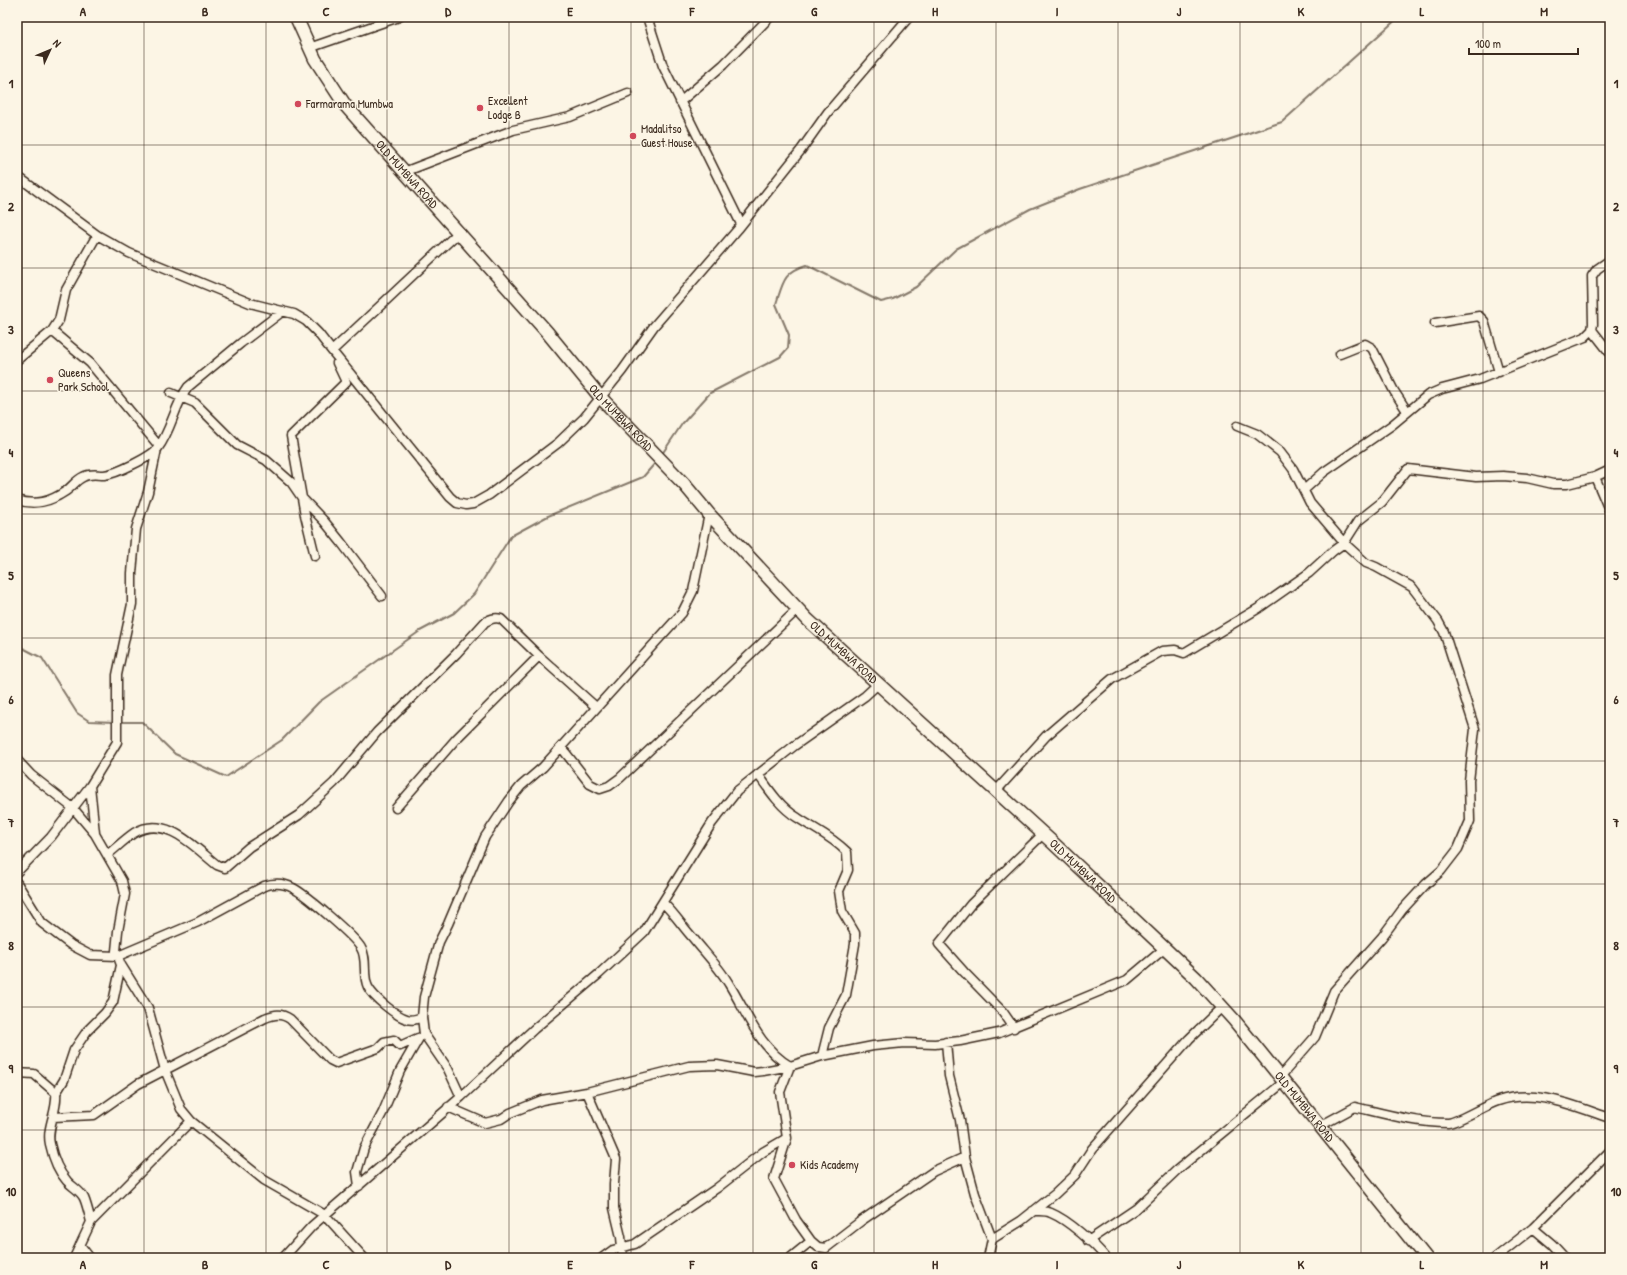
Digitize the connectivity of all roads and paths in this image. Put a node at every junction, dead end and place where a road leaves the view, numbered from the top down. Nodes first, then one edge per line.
1 (296, 17) edge
2 (399, 17) edge
3 (647, 17) edge
4 (770, 17) edge
5 (910, 17) edge
6 (763, 20) edge
7 (309, 48) junction
8 (628, 93) dead end
9 (680, 102) junction
10 (404, 172) junction
11 (17, 176) edge
12 (741, 224) junction
13 (458, 233) junction
14 (97, 235) junction
15 (1610, 260) edge
16 (283, 311) junction
17 (1434, 323) dead end
18 (1592, 330) junction
19 (52, 331) junction
20 (1608, 348) edge
21 (332, 351) junction
22 (1340, 354) dead end
23 (17, 360) edge
24 (1499, 372) junction
25 (171, 393) dead end
26 (181, 396) junction
27 (601, 398) junction
28 (1407, 411) junction
29 (1237, 426) dead end
30 (158, 448) junction
31 (1610, 470) edge
32 (1595, 477) junction
33 (1304, 490) junction
34 (302, 498) junction
35 (17, 500) edge
36 (1610, 512) edge
37 (710, 514) junction
38 (1344, 543) junction
39 (315, 556) dead end
40 (382, 596) dead end
41 (798, 609) junction
42 (540, 656) junction
43 (878, 684) junction
44 (596, 707) junction
45 (561, 747) junction
46 (17, 760) edge
47 (758, 774) junction
48 (90, 786) junction
49 (996, 791) junction
50 (73, 808) junction
51 (396, 808) dead end
52 (95, 834) junction
53 (1043, 834) junction
54 (107, 855) junction
55 (17, 872) edge
56 (17, 883) edge
57 (662, 903) junction
58 (1165, 948) junction
59 (118, 956) junction
60 (121, 965) junction
61 (1222, 1007) junction
62 (422, 1017) junction
63 (1014, 1028) junction
64 (421, 1036) junction
65 (946, 1042) junction
66 (822, 1056) junction
67 (790, 1066) junction
68 (165, 1070) junction
69 (17, 1073) edge
70 (1282, 1079) junction
71 (588, 1092) junction
72 (56, 1093) junction
73 (461, 1097) junction
74 (448, 1107) junction
75 (53, 1117) junction
76 (1610, 1118) edge
77 (191, 1121) junction
78 (1320, 1126) junction
79 (787, 1138) junction
80 (1610, 1151) edge
81 (965, 1157) junction
82 (359, 1186) junction
83 (1033, 1211) junction
84 (325, 1215) junction
85 (91, 1222) junction
86 (1533, 1228) junction
87 (992, 1238) junction
88 (811, 1241) junction
89 (1088, 1241) junction
90 (80, 1245) junction
91 (623, 1249) junction
92 (74, 1258) edge
93 (90, 1258) edge
94 (283, 1258) edge
95 (364, 1258) edge
96 (602, 1258) edge
97 (623, 1258) edge
98 (790, 1258) edge
99 (988, 1258) edge
100 (1106, 1258) edge
101 (1426, 1258) edge
102 (1495, 1258) edge
103 (1565, 1258) edge

1 - 7 main road, OLD MUMBWA ROAD
2 - 7 street
3 - 9 street
4 - 6 street
5 - 12 street
6 - 9 street
7 - 10 main road, OLD MUMBWA ROAD
8 - 10 street
9 - 12 street
10 - 13 main road, OLD MUMBWA ROAD
11 - 14 street
12 - 27 street
13 - 21 street
13 - 27 main road, OLD MUMBWA ROAD
14 - 16 street
14 - 19 street
15 - 18 street
16 - 21 street
16 - 26 street
17 - 24 street
18 - 20 street
18 - 24 street
19 - 23 street
19 - 30 street
21 - 27 street
21 - 34 street
22 - 28 street
24 - 28 street
25 - 26 street
26 - 30 street
26 - 34 street
27 - 37 main road, OLD MUMBWA ROAD
28 - 33 street
29 - 33 street
30 - 35 street
30 - 48 street
31 - 32 street
32 - 36 street
32 - 38 street
33 - 38 street
34 - 39 street
34 - 40 street
37 - 41 main road, OLD MUMBWA ROAD
37 - 44 street
38 - 49 street
38 - 70 street
41 - 43 main road, OLD MUMBWA ROAD
41 - 45 street
42 - 44 street
42 - 51 street
42 - 54 street
43 - 47 street
43 - 49 main road, OLD MUMBWA ROAD
44 - 45 street
45 - 62 street
46 - 50 street
47 - 57 street
47 - 66 street
48 - 50 street
48 - 52 street
49 - 53 main road, OLD MUMBWA ROAD
50 - 52 street
50 - 55 street
52 - 54 street
53 - 58 main road, OLD MUMBWA ROAD
53 - 63 street
54 - 59 street
56 - 59 street
57 - 67 street
57 - 73 street
58 - 61 main road, OLD MUMBWA ROAD
58 - 63 street
59 - 60 street
59 - 62 street
60 - 68 street
60 - 72 street
61 - 70 main road, OLD MUMBWA ROAD
61 - 83 street
62 - 64 street
63 - 65 street
64 - 68 street
64 - 73 street
64 - 82 street
65 - 66 street
65 - 81 street
66 - 67 street
67 - 71 street
67 - 79 street
68 - 75 street
68 - 77 street
69 - 72 street
70 - 78 main road, OLD MUMBWA ROAD
70 - 89 street
71 - 74 street
71 - 91 street
72 - 75 street
73 - 74 street
74 - 82 street
75 - 85 street
76 - 78 street
77 - 84 street
77 - 85 street
78 - 101 main road, OLD MUMBWA ROAD
79 - 88 street
79 - 91 street
80 - 86 street
81 - 87 street
81 - 88 street
82 - 84 street
83 - 87 street
83 - 89 street
84 - 94 street
84 - 95 street
85 - 90 street
86 - 102 street
86 - 103 street
87 - 99 street
88 - 98 street
89 - 100 street
90 - 92 street
90 - 93 street
91 - 96 street
91 - 97 street

